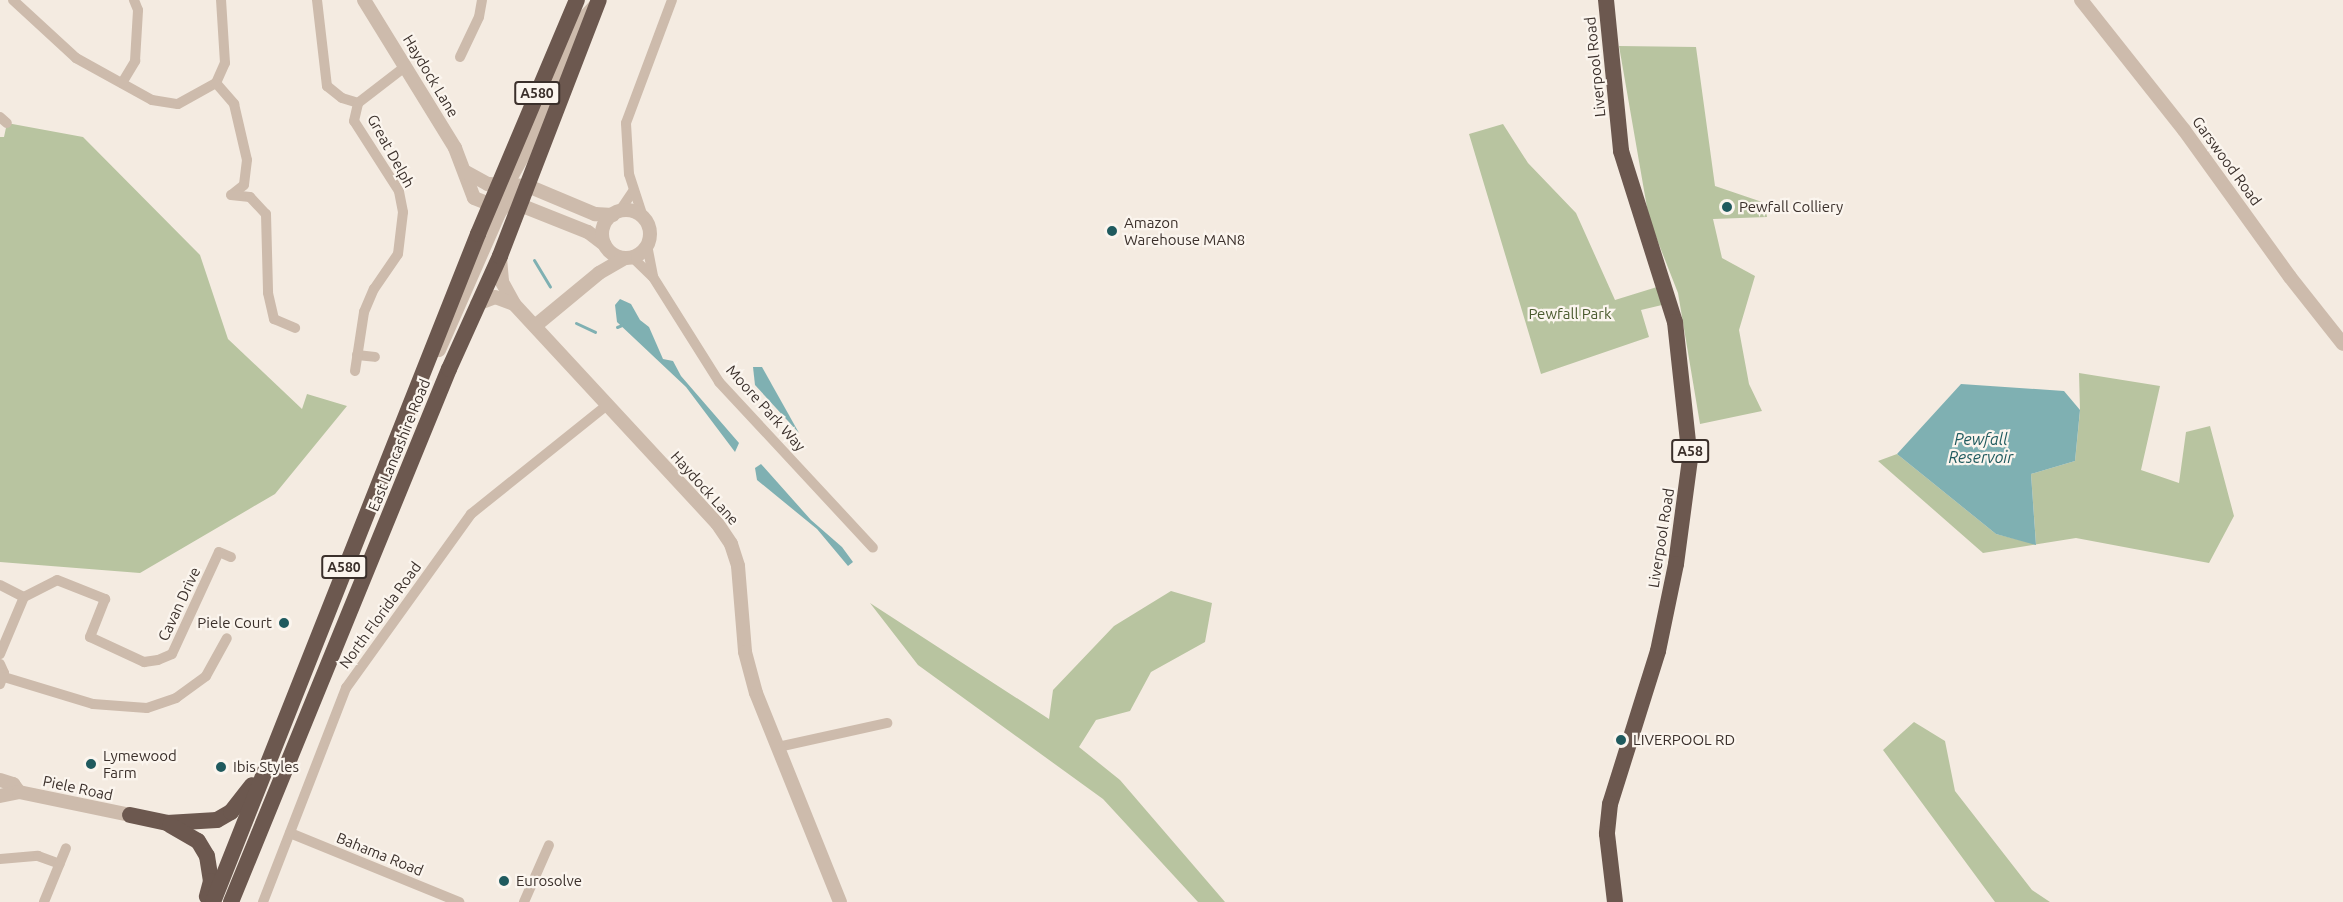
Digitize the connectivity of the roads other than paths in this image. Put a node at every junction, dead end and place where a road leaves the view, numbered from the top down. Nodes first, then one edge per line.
1 (13, 0) edge
2 (134, 0) edge
3 (221, 0) edge
4 (317, 0) edge
5 (364, 0) edge
6 (482, 0) edge
7 (577, 0) edge
8 (672, 0) edge
9 (1606, 0) edge
10 (2080, 0) edge
11 (598, 2) edge
12 (460, 57) dead end
13 (406, 66) junction
14 (122, 83) junction
15 (216, 83) junction
16 (358, 103) junction
17 (466, 172) junction
18 (502, 186) junction
19 (528, 186) junction
20 (633, 191) junction
21 (504, 205) junction
22 (616, 213) junction
23 (643, 217) junction
24 (647, 245) junction
25 (607, 248) junction
26 (500, 256) junction
27 (628, 258) junction
28 (599, 273) junction
29 (653, 277) junction
30 (477, 304) junction
31 (514, 304) junction
32 (535, 326) junction
33 (296, 328) dead end
34 (2343, 344) edge
35 (357, 355) junction
36 (375, 357) dead end
37 (355, 370) dead end
38 (606, 406) junction
39 (873, 548) dead end
40 (231, 557) dead end
41 (0, 585) edge
42 (24, 597) junction
43 (227, 638) dead end
44 (0, 654) edge
45 (0, 664) edge
46 (2, 680) edge
47 (887, 723) dead end
48 (274, 745) junction
49 (778, 747) junction
50 (0, 780) edge
51 (19, 792) junction
52 (0, 796) edge
53 (130, 815) joint
54 (167, 823) junction
55 (290, 833) junction
56 (549, 845) dead end
57 (66, 848) dead end
58 (0, 859) edge
59 (60, 864) junction
60 (44, 902) edge
61 (205, 902) edge
62 (213, 902) edge
63 (231, 902) edge
64 (263, 902) edge
65 (459, 902) edge
66 (524, 902) edge
67 (840, 902) edge
68 (1615, 902) edge

1 - 14 street
2 - 14 street
3 - 15 street
4 - 16 street
5 - 13 street, Haydock Lane
6 - 12 street
7 - 18 highway, East Lancashire Road / A580
8 - 20 street
9 - 68 highway, Liverpool Road / A58
10 - 34 street, Garswood Road
11 - 18 street
11 - 19 highway, East Lancashire Road / A580
13 - 16 street, Great Delph
13 - 17 street, Haydock Lane
14 - 15 street
15 - 33 street
16 - 35 street, Great Delph
17 - 18 street
17 - 21 street, Haydock Lane
18 - 19 street
18 - 21 highway, East Lancashire Road / A580
19 - 21 highway, East Lancashire Road / A580
19 - 22 street
20 - 22 street
20 - 23 street
21 - 25 street
21 - 26 highway, East Lancashire Road / A580
21 - 48 highway, East Lancashire Road / A580
22 - 23 street
22 - 25 street
23 - 24 street
24 - 27 street
24 - 29 street, Moore Park Way
25 - 27 street
25 - 28 street
26 - 30 highway, East Lancashire Road / A580
26 - 31 street, Haydock Lane
27 - 28 street
27 - 29 street, Moore Park Way
28 - 32 street
29 - 39 street, Moore Park Way
30 - 31 street
30 - 63 highway, East Lancashire Road / A580
31 - 32 street, Haydock Lane
32 - 38 street, Haydock Lane
35 - 36 street
35 - 37 street, Great Delph
38 - 49 street, Haydock Lane
38 - 55 street, North Florida Road
40 - 42 street, Cavan Drive
41 - 42 street
42 - 44 street
43 - 46 street
45 - 46 street
47 - 49 street
48 - 54 highway
48 - 62 highway, East Lancashire Road / A580
49 - 67 street, Haydock Lane
50 - 51 street, Piele Road
51 - 52 street, Piele Road
51 - 53 street, Piele Road
53 - 54 highway
54 - 61 highway
55 - 64 street, North Florida Road
55 - 65 street, Bahama Road
56 - 66 street
57 - 59 street
58 - 59 street
59 - 60 street

